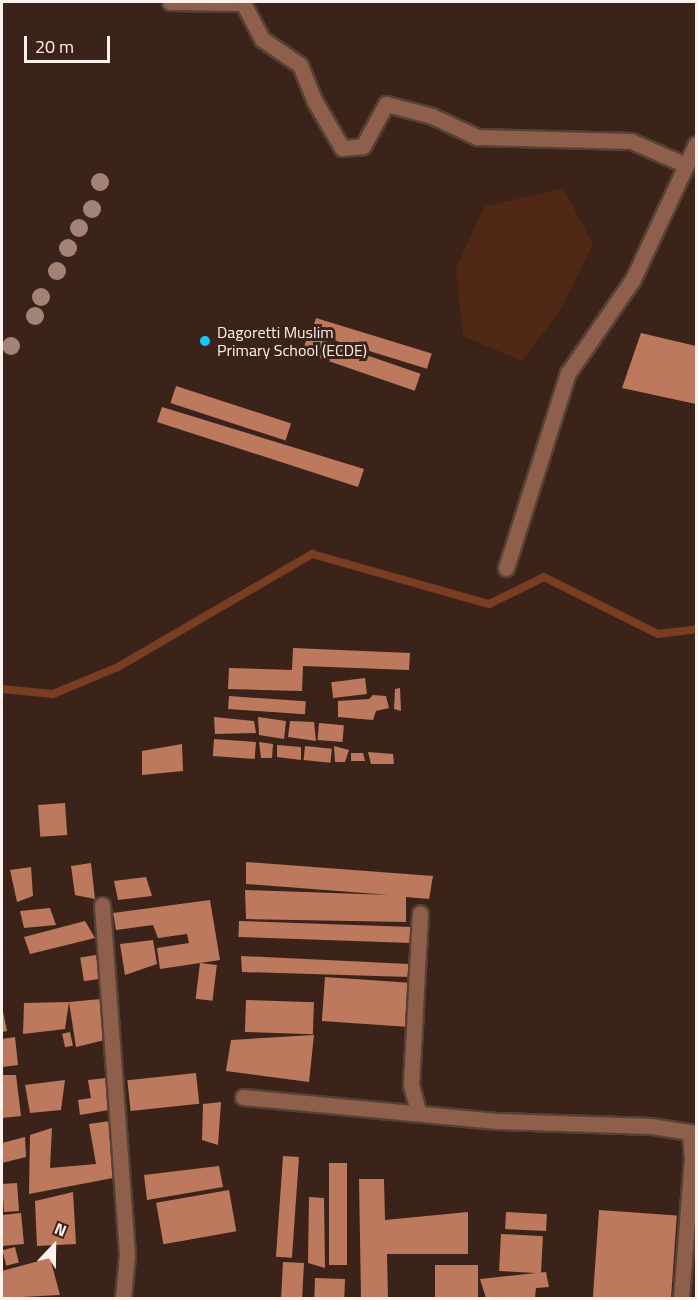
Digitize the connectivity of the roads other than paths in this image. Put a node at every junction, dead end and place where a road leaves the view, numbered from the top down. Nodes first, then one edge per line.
1 (170, 2) edge
2 (696, 144) edge
3 (687, 165) junction
4 (506, 568) dead end
5 (102, 905) dead end
6 (420, 913) dead end
7 (243, 1097) dead end
8 (418, 1111) junction
9 (693, 1133) edge
10 (123, 1299) edge
11 (681, 1299) edge

1 - 3 street
2 - 3 street
3 - 4 street
5 - 10 street
6 - 8 street
7 - 8 street
8 - 9 street
9 - 11 street

